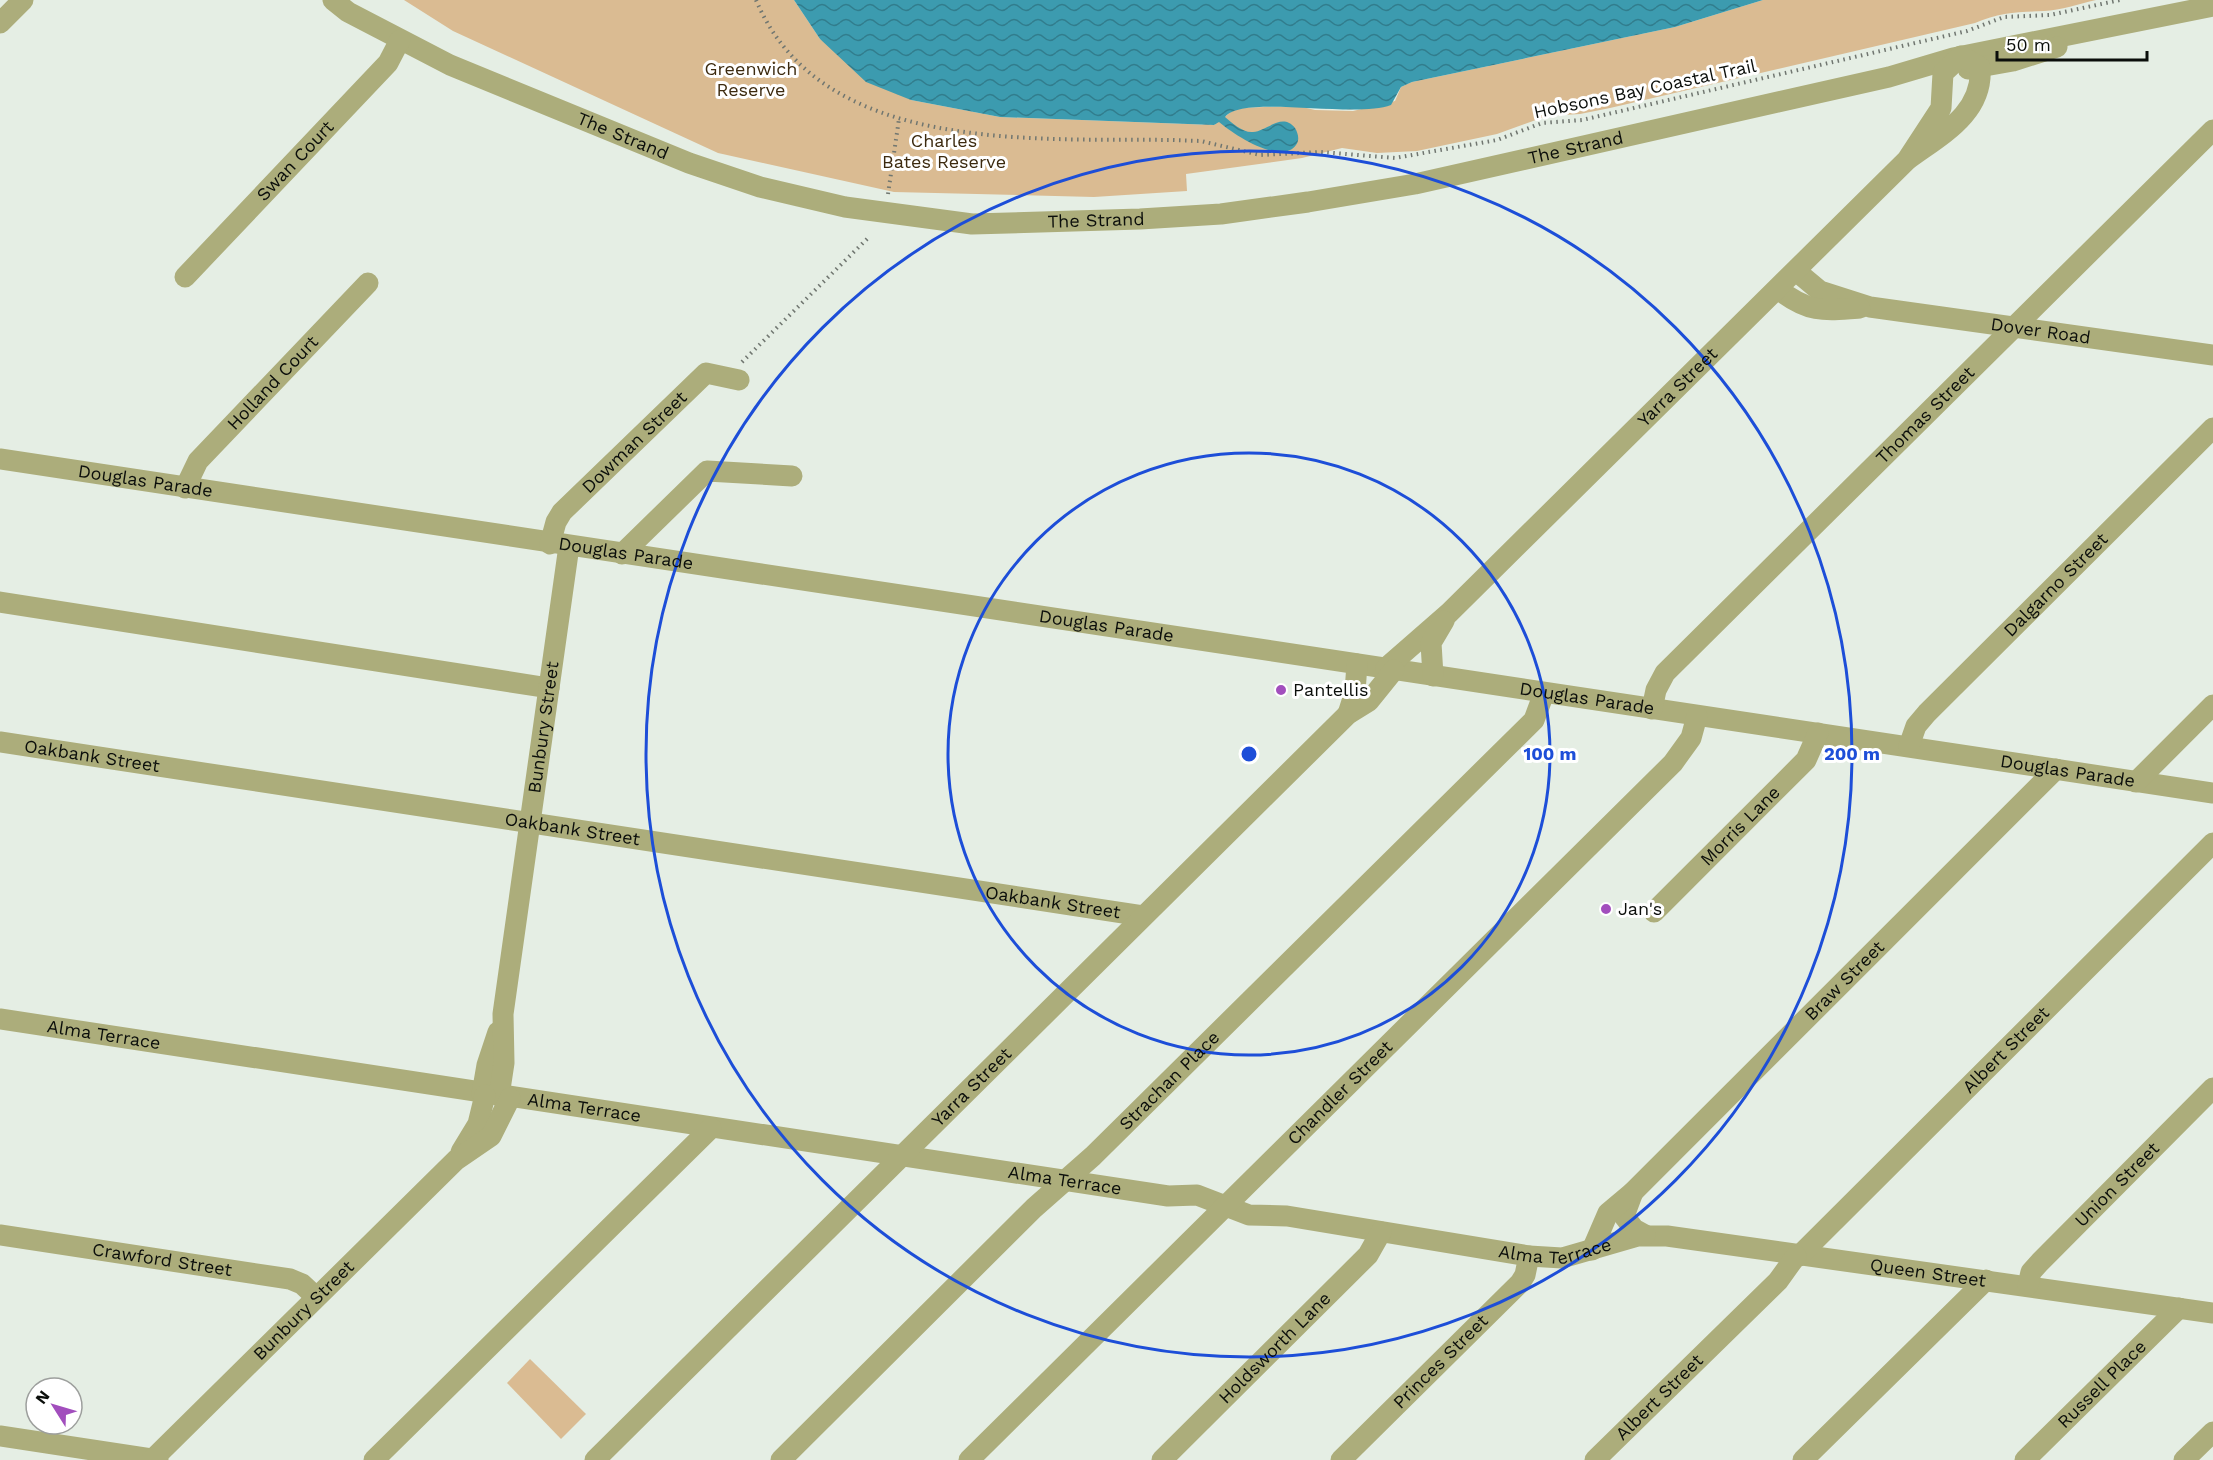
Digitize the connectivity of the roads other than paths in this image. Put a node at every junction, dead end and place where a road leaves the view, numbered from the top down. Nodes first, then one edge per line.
1 (23, 0) edge
2 (333, 0) edge
3 (2213, 6) edge
4 (0, 23) edge
5 (2090, 32) junction
6 (400, 40) junction
7 (1960, 57) junction
8 (1980, 68) junction
9 (1943, 73) junction
10 (1889, 77) junction
11 (2213, 130) edge
12 (1907, 160) junction
13 (1796, 271) junction
14 (185, 277) dead end
15 (368, 283) dead end
16 (1779, 289) junction
17 (1870, 307) junction
18 (2014, 328) junction
19 (2213, 355) edge
20 (733, 379) road end
21 (2213, 428) edge
22 (0, 459) edge
23 (792, 476) dead end
24 (185, 488) junction
25 (560, 545) junction
26 (622, 554) junction
27 (0, 602) edge
28 (1449, 614) junction
29 (1357, 664) junction
30 (1390, 669) junction
31 (1433, 676) junction
32 (549, 688) junction
33 (1544, 693) junction
34 (2213, 705) edge
35 (1652, 709) junction
36 (1348, 714) junction
37 (1697, 716) junction
38 (1818, 733) junction
39 (0, 742) edge
40 (1909, 746) junction
41 (2056, 770) junction
42 (2136, 782) junction
43 (2213, 793) edge
44 (530, 822) junction
45 (2213, 843) edge
46 (1654, 912) dead end
47 (1143, 916) junction
48 (0, 1019) edge
49 (2213, 1088) edge
50 (494, 1096) junction
51 (711, 1128) junction
52 (902, 1155) junction
53 (1066, 1179) junction
54 (1633, 1192) junction
55 (1168, 1196) junction
56 (1232, 1200) junction
57 (1210, 1222) junction
58 (1381, 1232) junction
59 (0, 1235) edge
60 (1645, 1235) junction
61 (1592, 1250) junction
62 (1528, 1256) junction
63 (1798, 1256) junction
64 (1986, 1280) junction
65 (2028, 1285) junction
66 (316, 1298) junction
67 (2179, 1308) junction
68 (2213, 1313) edge
69 (2213, 1432) edge
70 (0, 1436) edge
71 (152, 1460) edge
72 (158, 1460) edge
73 (374, 1460) edge
74 (595, 1460) edge
75 (781, 1460) edge
76 (969, 1460) edge
77 (1162, 1460) edge
78 (1341, 1460) edge
79 (1595, 1460) edge
80 (1803, 1460) edge
81 (2025, 1460) edge
82 (2184, 1460) edge

1 - 4 street
2 - 6 street, The Strand
3 - 5 street, The Strand
5 - 7 street, The Strand
5 - 8 street, The Strand
6 - 10 street, The Strand
6 - 14 street, Swan Court
7 - 8 street
7 - 9 street
7 - 10 street, The Strand
8 - 9 street, The Strand
8 - 12 street, Yarra Street
9 - 10 street, The Strand
9 - 12 street, Yarra Street
11 - 18 street, Thomas Street
12 - 13 street, Yarra Street
13 - 16 street, Yarra Street
13 - 17 street, Dover Road
15 - 24 street, Holland Court
16 - 17 street, Dover Road
16 - 28 street, Yarra Street
17 - 18 street, Dover Road
18 - 19 street, Dover Road
18 - 35 street, Thomas Street
20 - 25 street, Dowman Street
21 - 40 street, Dalgarno Street
22 - 24 street, Douglas Parade
23 - 26 street
24 - 25 street, Douglas Parade
25 - 26 street, Douglas Parade
25 - 32 street, Bunbury Street
26 - 29 street, Douglas Parade
27 - 32 street
28 - 30 street, Yarra Street
28 - 31 street, Yarra Street
29 - 30 street, Douglas Parade
29 - 36 street
30 - 31 street, Douglas Parade
30 - 36 street, Yarra Street
31 - 33 street, Douglas Parade
32 - 44 street, Bunbury Street
33 - 35 street, Douglas Parade
33 - 53 street, Strachan Place
34 - 42 street
35 - 37 street, Douglas Parade
36 - 47 street, Yarra Street
37 - 38 street, Douglas Parade
37 - 56 street, Chandler Street
38 - 40 street, Douglas Parade
38 - 46 street, Morris Lane
39 - 44 street, Oakbank Street
40 - 41 street, Douglas Parade
41 - 42 street, Douglas Parade
41 - 54 street, Braw Street
42 - 43 street, Douglas Parade
44 - 47 street, Oakbank Street
44 - 50 street, Bunbury Street
45 - 63 street, Albert Street
47 - 52 street, Yarra Street
48 - 50 street, Alma Terrace
49 - 65 street, Union Street
50 - 51 street, Alma Terrace
50 - 66 street, Bunbury Street
51 - 52 street, Alma Terrace
51 - 73 street
52 - 53 street, Alma Terrace
52 - 74 street, Yarra Street
53 - 55 street, Alma Terrace
53 - 75 street, Strachan Place
54 - 60 street
54 - 61 street, Braw Street
55 - 56 street, Alma Terrace
55 - 57 street, Alma Terrace
56 - 57 street, Chandler Street
56 - 58 street, Alma Terrace
57 - 76 street, Chandler Street
58 - 62 street, Alma Terrace
58 - 77 street, Holdsworth Lane
59 - 66 street, Crawford Street
60 - 61 street, Alma Terrace
60 - 63 street, Queen Street
61 - 62 street, Alma Terrace
62 - 78 street, Princes Street
63 - 64 street, Queen Street
63 - 79 street, Albert Street
64 - 65 street, Queen Street
64 - 80 street
65 - 67 street, Queen Street
66 - 71 street, Bunbury Street
67 - 68 street, Queen Street
67 - 81 street, Russell Place
69 - 82 street
70 - 71 street
71 - 72 street

